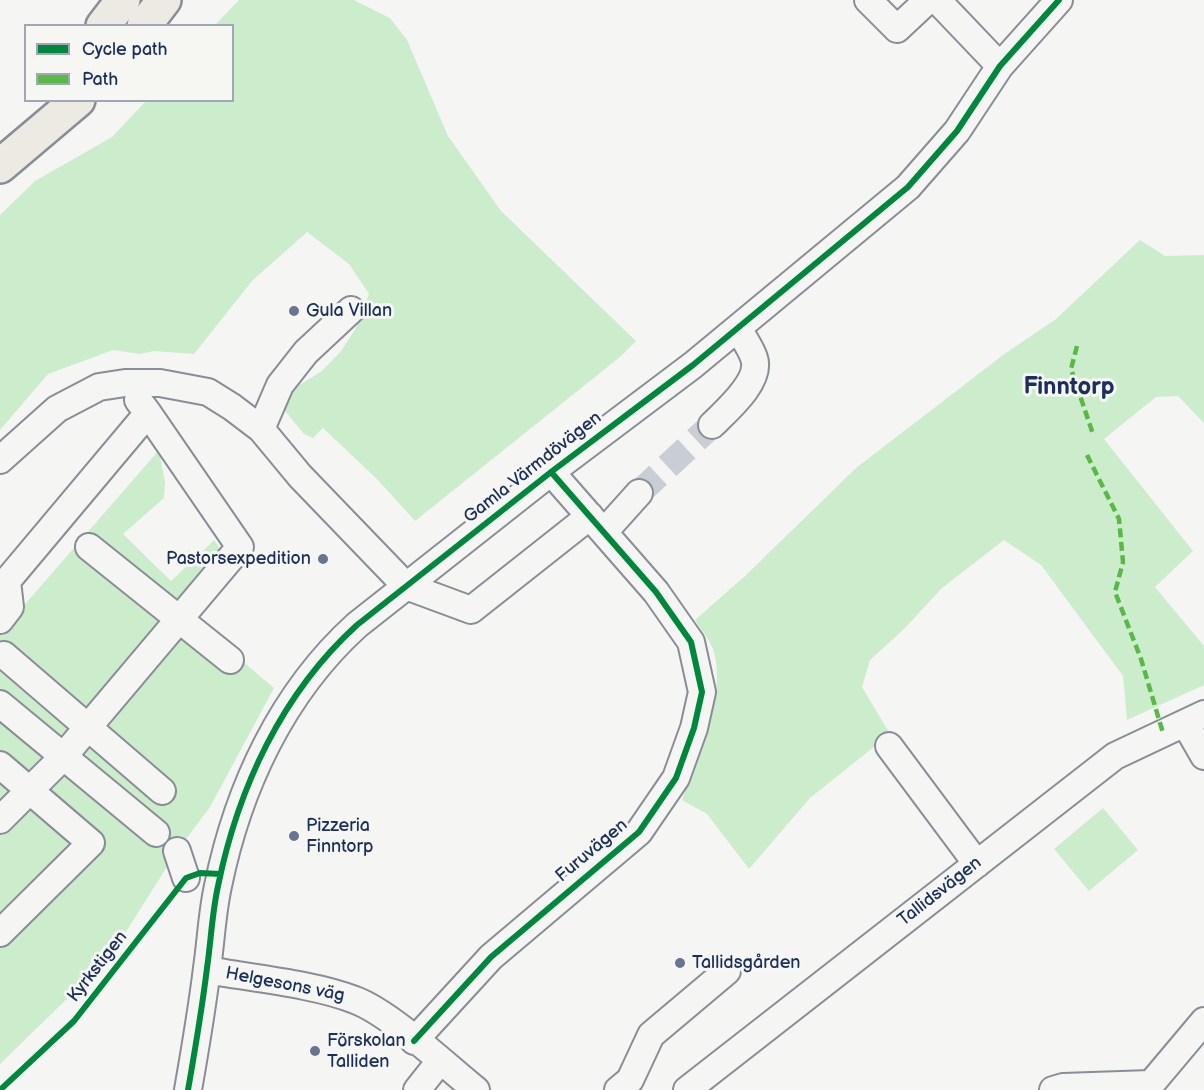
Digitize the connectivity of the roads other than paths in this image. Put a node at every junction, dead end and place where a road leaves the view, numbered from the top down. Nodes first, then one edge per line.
1 (123, 0) edge
2 (164, 0) edge
3 (868, 0) edge
4 (928, 0) edge
5 (937, 0) edge
6 (1059, 0) edge
7 (105, 24) edge
8 (146, 24) edge
9 (1000, 66) junction
10 (44, 102) edge
11 (76, 102) edge
12 (0, 165) edge
13 (351, 310) dead end
14 (738, 328) junction
15 (125, 383) junction
16 (148, 413) junction
17 (712, 425) tunnel mouth
18 (261, 429) junction
19 (0, 460) edge
20 (551, 472) junction
21 (639, 493) tunnel mouth
22 (597, 524) junction
23 (90, 547) dead end
24 (406, 586) junction
25 (181, 618) junction
26 (0, 620) edge
27 (4, 655) dead end
28 (230, 660) dead end
29 (0, 704) edge
30 (1194, 719) edge
31 (88, 728) junction
32 (889, 746) dead end
33 (1204, 756) edge
34 (62, 758) junction
35 (0, 765) edge
36 (162, 790) dead end
37 (30, 791) junction
38 (0, 820) edge
39 (156, 833) dead end
40 (177, 851) dead end
41 (977, 864) junction
42 (186, 878) dead end
43 (0, 933) edge
44 (207, 970) junction
45 (727, 971) dead end
46 (1204, 1021) edge
47 (414, 1041) junction
48 (440, 1061) junction
49 (1148, 1087) edge
50 (188, 1090) edge
51 (417, 1090) edge
52 (476, 1090) edge
53 (618, 1090) edge
54 (687, 1090) edge
55 (1053, 1090) edge

1 - 7 main road
2 - 8 main road
3 - 4 street
5 - 9 street
6 - 9 street, Gamla Värmdövägen
9 - 14 street, Gamla Värmdövägen
10 - 12 main road
11 - 12 main road
13 - 18 street
14 - 17 street
14 - 20 street, Gamla Värmdövägen
15 - 16 street
15 - 18 street
15 - 19 street
16 - 25 street
16 - 26 street
18 - 24 street
20 - 22 street, Furuvägen
20 - 24 street, Gamla Värmdövägen
21 - 22 street
22 - 24 street
22 - 47 street, Furuvägen
23 - 25 street
24 - 44 street, Gamla Värmdövägen
25 - 28 street
25 - 31 street
27 - 31 street
29 - 34 street
30 - 33 street
30 - 41 street, Tallidsvägen
31 - 34 street
31 - 36 street
32 - 41 street
34 - 37 street
34 - 39 street
35 - 37 street
37 - 38 street
37 - 43 street
40 - 42 street
41 - 54 street, Tallidsvägen
44 - 47 street, Helgesons väg
44 - 50 street, Gamla Värmdövägen
45 - 53 street
46 - 49 street
47 - 48 street, Helgesons väg
48 - 51 street
48 - 52 street, Helgesons väg
49 - 55 street

